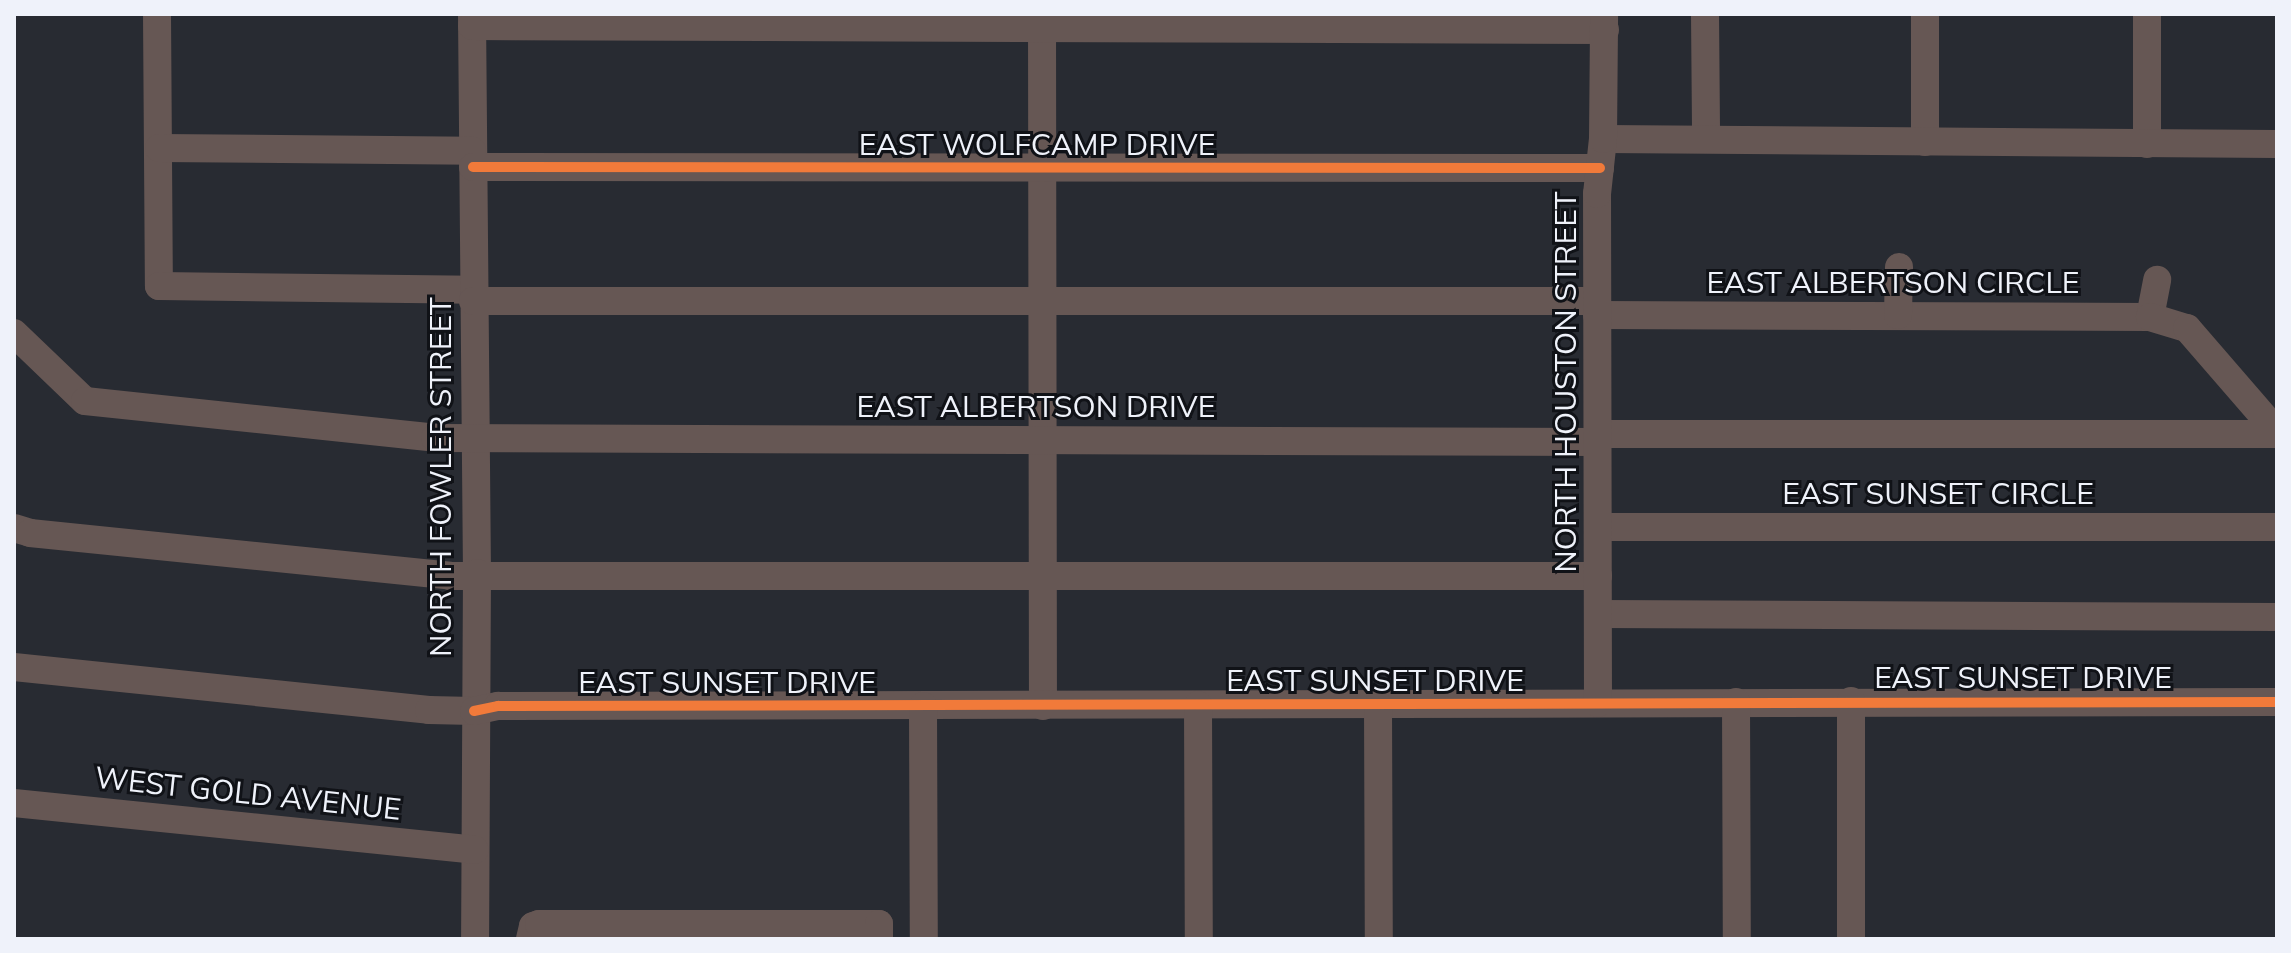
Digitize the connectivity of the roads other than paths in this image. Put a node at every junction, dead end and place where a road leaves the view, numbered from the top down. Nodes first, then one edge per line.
1 (157, 14) edge
2 (1705, 14) edge
3 (1925, 14) edge
4 (2147, 14) edge
5 (472, 20) edge
6 (1042, 22) edge
7 (1604, 22) edge
8 (1603, 139) junction
9 (1706, 139) junction
10 (1925, 142) junction
11 (2147, 144) junction
12 (2277, 144) edge
13 (159, 148) junction
14 (472, 159) junction
15 (1041, 168) junction
16 (1600, 168) junction
17 (1899, 267) dead end
18 (2157, 280) dead end
19 (473, 296) junction
20 (1042, 303) junction
21 (1597, 308) junction
22 (1898, 315) junction
23 (2150, 317) junction
24 (14, 333) edge
25 (2277, 433) edge
26 (1598, 438) junction
27 (1041, 439) junction
28 (474, 440) junction
29 (1598, 527) junction
30 (2277, 527) edge
31 (14, 528) edge
32 (477, 573) junction
33 (1041, 576) junction
34 (1598, 576) junction
35 (1598, 614) junction
36 (2277, 617) edge
37 (14, 667) edge
38 (1851, 701) junction
39 (1736, 702) junction
40 (2277, 702) edge
41 (1598, 703) junction
42 (1198, 705) junction
43 (1378, 705) junction
44 (923, 706) junction
45 (1043, 706) junction
46 (474, 711) junction
47 (14, 803) edge
48 (475, 850) junction
49 (924, 931) edge
50 (738, 932) edge
51 (879, 932) edge
52 (475, 939) edge
53 (530, 939) edge
54 (1199, 939) edge
55 (1379, 939) edge
56 (1737, 939) edge
57 (1851, 939) edge

1 - 13 street
2 - 9 street
3 - 10 street
4 - 11 street
5 - 6 street
5 - 14 street, NORTH FOWLER STREET
6 - 7 street
6 - 15 street
7 - 8 street, NORTH HOUSTON STREET
8 - 9 street
8 - 16 street, NORTH HOUSTON STREET
9 - 10 street
10 - 11 street
11 - 12 street
13 - 14 street, EAST WOLFCAMP DRIVE
13 - 19 street, EAST ALBERTSON CIRCLE
14 - 15 street, EAST WOLFCAMP DRIVE
14 - 19 street, NORTH FOWLER STREET
15 - 16 street, EAST WOLFCAMP DRIVE
15 - 20 street
16 - 21 street, NORTH HOUSTON STREET
17 - 22 street
18 - 23 street
19 - 20 street, EAST ALBERTSON CIRCLE
19 - 28 street, NORTH FOWLER STREET
20 - 21 street, EAST ALBERTSON CIRCLE
20 - 27 street
21 - 22 street, EAST ALBERTSON CIRCLE
21 - 26 street, NORTH HOUSTON STREET
22 - 23 street, EAST ALBERTSON CIRCLE
23 - 25 street, EAST ALBERTSON CIRCLE
24 - 28 street, EAST ALBERTSON DRIVE
25 - 26 street, EAST ALBERTSON DRIVE
26 - 27 street, EAST ALBERTSON DRIVE
26 - 29 street, NORTH HOUSTON STREET
27 - 28 street, EAST ALBERTSON DRIVE
27 - 33 street
28 - 32 street, NORTH FOWLER STREET
29 - 30 street, EAST SUNSET CIRCLE
29 - 34 street, NORTH HOUSTON STREET
31 - 32 street
32 - 33 street
32 - 46 street, NORTH FOWLER STREET
33 - 34 street
33 - 45 street
34 - 35 street, NORTH HOUSTON STREET
35 - 36 street
35 - 41 street, NORTH HOUSTON STREET
37 - 46 street, EAST SUNSET DRIVE
38 - 39 street, EAST SUNSET DRIVE
38 - 40 street, EAST SUNSET DRIVE
38 - 57 street
39 - 41 street, EAST SUNSET DRIVE
39 - 56 street
41 - 43 street, EAST SUNSET DRIVE
42 - 43 street, EAST SUNSET DRIVE
42 - 45 street, EAST SUNSET DRIVE
42 - 54 street
43 - 55 street
44 - 45 street, EAST SUNSET DRIVE
44 - 46 street, EAST SUNSET DRIVE
44 - 49 street
46 - 48 street, NORTH FOWLER STREET
47 - 48 street, WEST GOLD AVENUE
48 - 52 street, NORTH FOWLER STREET
49 - 51 street
50 - 51 street
50 - 53 street

